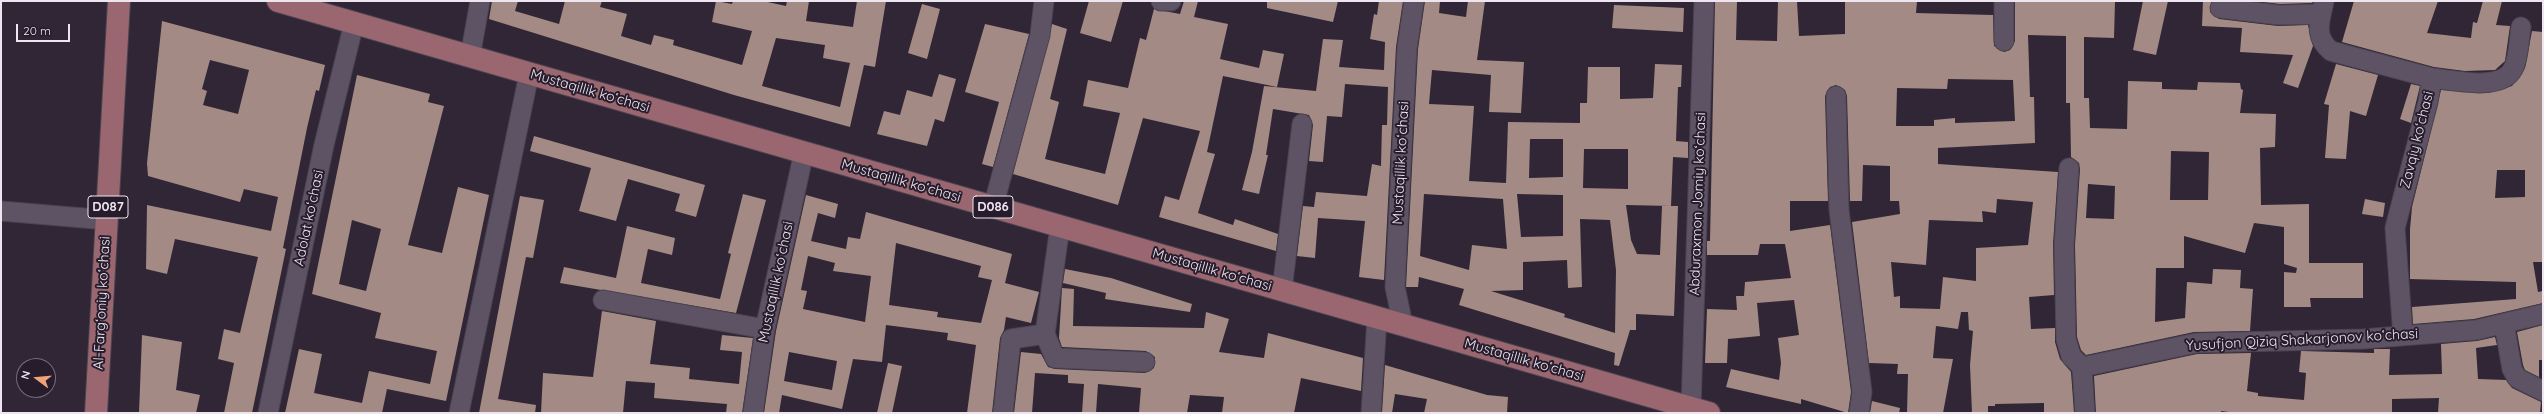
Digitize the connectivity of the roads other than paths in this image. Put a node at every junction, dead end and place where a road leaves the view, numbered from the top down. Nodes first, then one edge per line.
1 (119, 1) edge
2 (278, 1) edge
3 (480, 1) edge
4 (1044, 1) edge
5 (1161, 1) edge
6 (1171, 1) edge
7 (1414, 1) edge
8 (1704, 1) edge
9 (2004, 1) edge
10 (2220, 8) dead end
11 (2322, 8) edge
12 (354, 23) junction
13 (2521, 26) dead end
14 (2004, 41) dead end
15 (470, 57) junction
16 (529, 74) junction
17 (2432, 78) junction
18 (1836, 96) dead end
19 (1302, 124) dead end
20 (804, 152) junction
21 (2069, 168) dead end
22 (993, 207) junction
23 (1, 211) edge
24 (107, 220) junction
25 (1060, 226) junction
26 (1282, 290) junction
27 (603, 300) dead end
28 (2543, 314) edge
29 (1377, 318) junction
30 (2504, 323) junction
31 (1403, 325) junction
32 (765, 329) junction
33 (1046, 334) junction
34 (2403, 336) junction
35 (1146, 362) dead end
36 (2082, 367) junction
37 (2543, 391) edge
38 (1700, 410) edge
39 (96, 413) edge
40 (268, 413) edge
41 (459, 413) edge
42 (753, 413) edge
43 (1003, 413) edge
44 (1371, 413) edge
45 (1859, 413) edge
46 (2085, 413) edge

1 - 24 main road, Al-Fargʻoniy koʻchasi / D087
2 - 12 main road, Mustaqillik koʻchasi / D086
3 - 15 street
4 - 22 street
5 - 6 street
7 - 31 street, Mustaqillik ko‘chasi
8 - 38 street, Abduraxmon Jomiy koʻchasi
9 - 14 street
10 - 11 street
11 - 17 street, Zavqiy koʻchasi
12 - 15 main road, Mustaqillik koʻchasi / D086
12 - 40 street, Adolat koʻchasi
13 - 17 street
15 - 16 main road, Mustaqillik koʻchasi / D086
16 - 20 main road, Mustaqillik koʻchasi / D086
16 - 41 street
17 - 34 street, Zavqiy koʻchasi
18 - 45 street
19 - 26 street
20 - 22 main road, Mustaqillik koʻchasi / D086
20 - 32 street, Mustaqillik ko‘chasi
21 - 36 street
22 - 25 main road, Mustaqillik koʻchasi / D086
23 - 24 street
24 - 39 main road, Al-Fargʻoniy koʻchasi / D087
25 - 26 main road, Mustaqillik koʻchasi / D086
25 - 33 street
26 - 29 main road, Mustaqillik koʻchasi / D086
27 - 32 street
28 - 30 street, Yusufjon Qiziq Shakarjonov koʻchasi
29 - 31 main road, Mustaqillik koʻchasi / D086
29 - 44 street
30 - 34 street, Yusufjon Qiziq Shakarjonov koʻchasi
30 - 37 street
31 - 38 main road, Mustaqillik koʻchasi / D086
32 - 42 street, Mustaqillik ko‘chasi
33 - 35 street
33 - 43 street
34 - 36 street, Yusufjon Qiziq Shakarjonov koʻchasi
36 - 46 street

